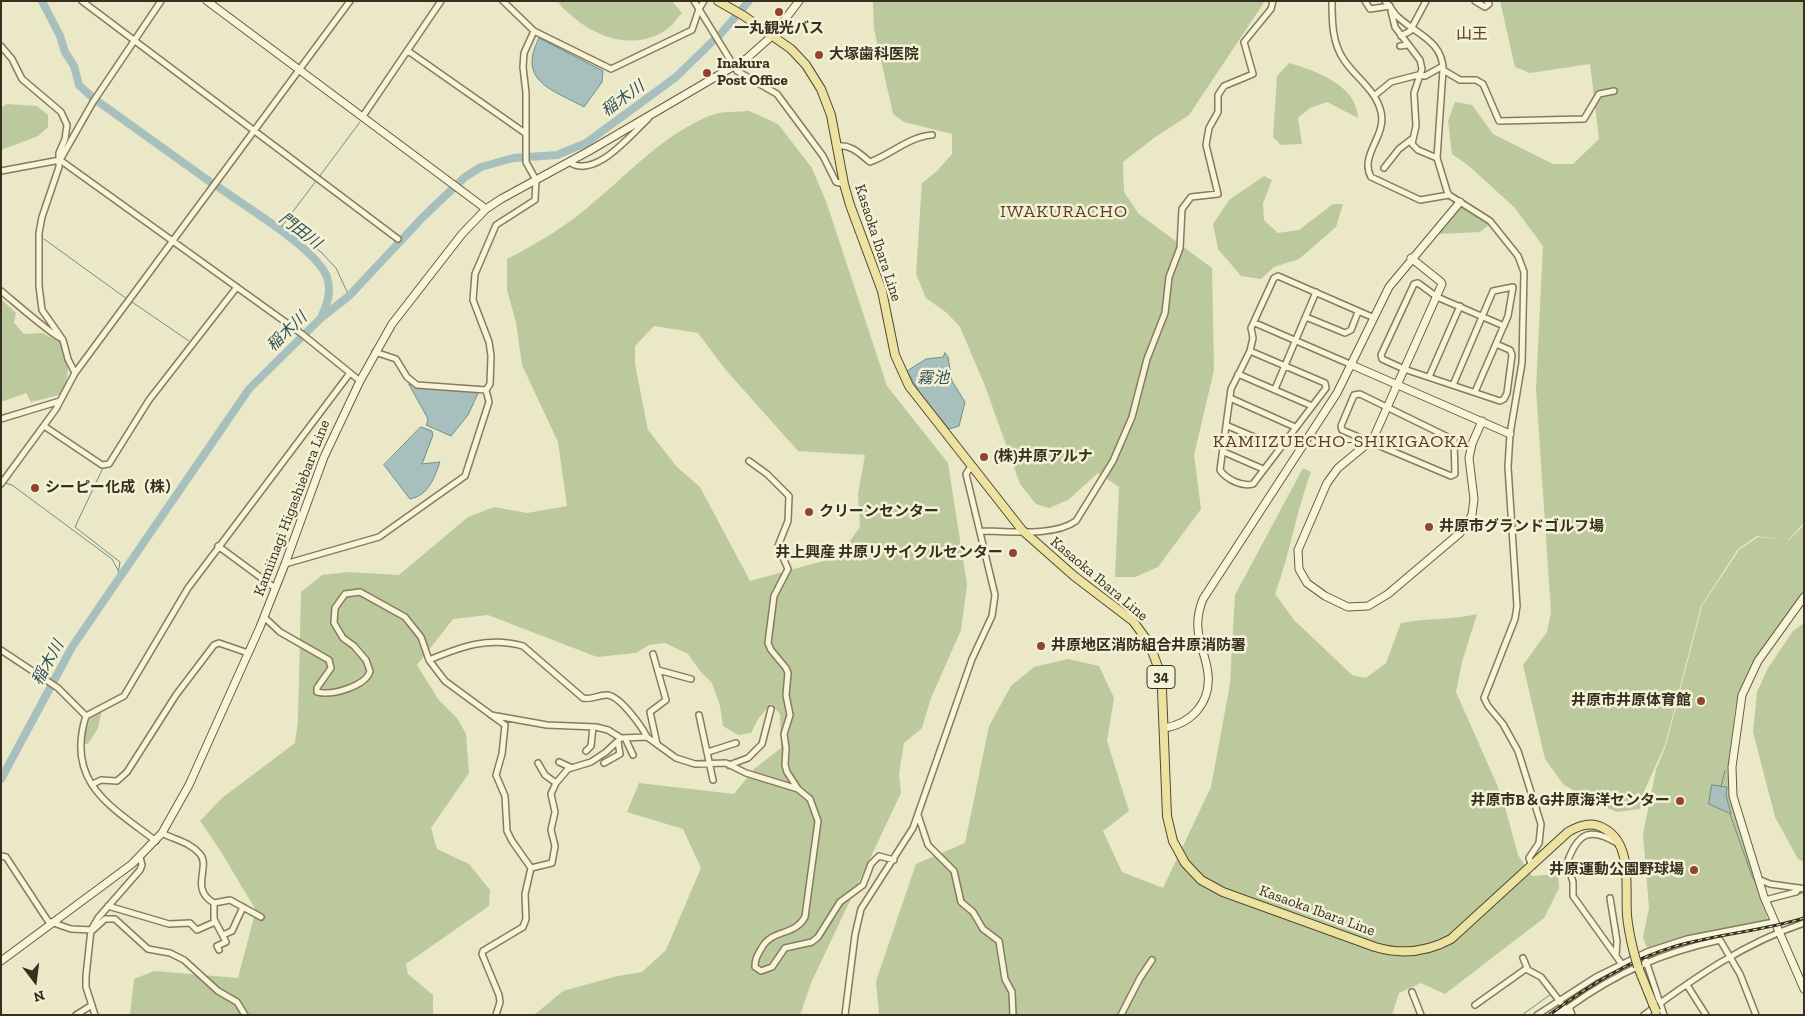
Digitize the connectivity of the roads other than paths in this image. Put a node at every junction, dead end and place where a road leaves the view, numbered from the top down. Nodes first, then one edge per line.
1 (82, 1) edge
2 (161, 1) edge
3 (206, 1) edge
4 (350, 1) edge
5 (442, 1) edge
6 (504, 1) edge
7 (694, 1) edge
8 (704, 1) edge
9 (718, 1) edge
10 (799, 1) edge
11 (1273, 1) edge
12 (1332, 1) edge
13 (1365, 1) edge
14 (1386, 1) edge
15 (1426, 1) edge
16 (1475, 1) edge
17 (1487, 1) edge
18 (1391, 7) junction
19 (699, 9) junction
20 (1411, 26) junction
21 (534, 31) junction
22 (773, 35) junction
23 (1401, 36) junction
24 (133, 41) junction
25 (1407, 45) junction
26 (1, 46) edge
27 (1400, 46) dead end
28 (408, 51) junction
29 (734, 67) junction
30 (1443, 68) junction
31 (300, 70) junction
32 (1420, 76) junction
33 (1614, 90) dead end
34 (1374, 96) junction
35 (654, 111) junction
36 (363, 116) junction
37 (254, 131) junction
38 (525, 133) junction
39 (932, 135) dead end
40 (1412, 139) junction
41 (837, 146) junction
42 (1437, 158) junction
43 (60, 160) junction
44 (569, 162) junction
45 (1384, 168) dead end
46 (1, 171) edge
47 (536, 180) junction
48 (844, 184) junction
49 (1449, 195) junction
50 (1460, 202) junction
51 (486, 209) junction
52 (398, 239) dead end
53 (173, 241) junction
54 (1411, 258) junction
55 (237, 287) junction
56 (1, 292) edge
57 (1316, 292) junction
58 (1437, 297) junction
59 (1460, 306) junction
60 (1358, 312) junction
61 (1306, 316) junction
62 (1483, 316) junction
63 (1372, 317) junction
64 (1254, 323) junction
65 (1504, 326) junction
66 (61, 338) junction
67 (1296, 341) junction
68 (1496, 344) junction
69 (1250, 351) junction
70 (375, 352) junction
71 (1352, 365) junction
72 (1285, 366) junction
73 (1404, 369) junction
74 (75, 373) junction
75 (350, 373) junction
76 (1238, 374) junction
77 (1429, 377) junction
78 (360, 381) junction
79 (1397, 385) junction
80 (1452, 385) junction
81 (1275, 389) junction
82 (486, 390) junction
83 (1475, 392) junction
84 (1230, 398) junction
85 (60, 401) junction
86 (1312, 406) junction
87 (1388, 408) junction
88 (1, 419) edge
89 (1482, 421) junction
90 (44, 426) junction
91 (1228, 426) junction
92 (1295, 427) junction
93 (1510, 434) junction
94 (1371, 443) junction
95 (1280, 448) junction
96 (1224, 452) junction
97 (749, 461) dead end
98 (972, 465) junction
99 (1263, 469) junction
100 (1, 484) edge
101 (1022, 530) junction
102 (981, 531) junction
103 (218, 546) junction
104 (285, 564) junction
105 (275, 588) junction
106 (1804, 597) edge
107 (264, 617) junction
108 (1, 650) edge
109 (248, 653) junction
110 (653, 654) dead end
111 (430, 660) junction
112 (658, 670) junction
113 (691, 679) dead end
114 (771, 709) dead end
115 (491, 715) junction
116 (699, 715) dead end
117 (86, 716) junction
118 (593, 727) junction
119 (1164, 728) junction
120 (646, 737) junction
121 (622, 739) junction
122 (736, 743) dead end
123 (657, 744) junction
124 (586, 751) dead end
125 (708, 752) junction
126 (634, 755) dead end
127 (559, 762) dead end
128 (538, 763) dead end
129 (604, 763) dead end
130 (709, 764) junction
131 (729, 765) junction
132 (570, 767) junction
133 (713, 780) dead end
134 (556, 783) junction
135 (93, 784) junction
136 (798, 789) junction
137 (918, 815) junction
138 (162, 833) junction
139 (156, 841) junction
140 (1620, 843) junction
141 (1, 856) edge
142 (140, 857) junction
143 (894, 860) junction
144 (1532, 866) junction
145 (531, 868) junction
146 (1758, 879) junction
147 (1799, 890) edge
148 (1610, 898) dead end
149 (1765, 900) junction
150 (214, 903) junction
151 (108, 906) junction
152 (243, 907) junction
153 (261, 917) dead end
154 (215, 922) junction
155 (1774, 922) junction
156 (52, 923) junction
157 (1804, 923) edge
158 (91, 930) junction
159 (1778, 932) junction
160 (223, 935) junction
161 (1683, 945) junction
162 (219, 950) dead end
163 (1616, 956) junction
164 (1729, 956) junction
165 (1523, 958) dead end
166 (1152, 960) dead end
167 (1, 961) edge
168 (1646, 962) junction
169 (1621, 963) junction
170 (1527, 968) junction
171 (1687, 985) junction
172 (1804, 988) edge
173 (1412, 992) dead end
174 (1560, 1001) junction
175 (92, 1005) junction
176 (1475, 1005) dead end
177 (1655, 1010) edge
178 (76, 1015) edge
179 (95, 1015) edge
180 (246, 1015) edge
181 (496, 1015) edge
182 (845, 1015) edge
183 (1013, 1015) edge
184 (1121, 1015) edge
185 (1421, 1015) edge
186 (1536, 1015) edge
187 (1556, 1015) edge
188 (1570, 1015) edge
189 (1644, 1015) edge
190 (1664, 1015) edge
191 (1706, 1015) edge
192 (1756, 1015) edge

1 - 24 street
2 - 24 street
3 - 31 street
4 - 31 street
5 - 28 street
6 - 21 street
7 - 19 street
8 - 19 street
9 - 22 main road, Kasaoka Ibara Line / 34
10 - 22 street, Kamiinagi Higashiebara Line
11 - 101 street
12 - 34 street
13 - 18 street
14 - 18 street
15 - 20 street
16 - 17 street
18 - 20 street
18 - 23 street
19 - 21 street
19 - 29 street
20 - 23 street
20 - 30 street
21 - 38 street
22 - 29 street, Kamiinagi Higashiebara Line
22 - 41 main road, Kasaoka Ibara Line / 34
23 - 25 street
24 - 37 street
24 - 43 street
25 - 27 street
25 - 32 street
26 - 43 street
28 - 36 street
28 - 38 street
29 - 35 street, Kamiinagi Higashiebara Line
29 - 48 street
30 - 32 street
30 - 33 street
30 - 42 street
31 - 36 street
31 - 37 street
32 - 34 street
32 - 40 street
34 - 49 street
35 - 44 street, Kamiinagi Higashiebara Line
35 - 44 street
36 - 51 street
37 - 52 street
37 - 53 street
38 - 47 street
39 - 41 street
40 - 42 street
40 - 45 street
41 - 48 main road, Kasaoka Ibara Line / 34
42 - 49 street
43 - 46 street
43 - 53 street
43 - 66 street
44 - 47 street, Kamiinagi Higashiebara Line
47 - 51 street, Kamiinagi Higashiebara Line
47 - 82 street
48 - 98 main road, Kasaoka Ibara Line / 34
49 - 50 street
50 - 54 street
50 - 93 street
51 - 70 street, Kamiinagi Higashiebara Line
53 - 55 street
53 - 74 street
54 - 58 street
54 - 63 street
55 - 75 street
55 - 90 street
56 - 66 street
57 - 60 street
57 - 61 street
57 - 64 street
58 - 59 street
58 - 73 street
58 - 73 street
59 - 62 street
59 - 77 street
60 - 61 street
60 - 63 street
61 - 67 street
62 - 65 street
62 - 65 street
62 - 80 street
63 - 71 street
64 - 67 street
64 - 69 street
65 - 68 street
66 - 74 street
67 - 71 street
67 - 72 street
68 - 83 street
68 - 83 street
69 - 72 street
69 - 76 street
70 - 78 street, Kamiinagi Higashiebara Line
70 - 82 street
71 - 79 street
71 - 119 street
72 - 81 street
72 - 86 street
73 - 77 street
73 - 79 street
74 - 85 street
75 - 78 street
75 - 103 street
76 - 81 street
76 - 84 street
77 - 80 street
78 - 104 street, Kamiinagi Higashiebara Line
79 - 87 street
79 - 89 street
80 - 83 street
81 - 86 street
82 - 104 street
84 - 91 street
84 - 92 street
85 - 88 street
85 - 90 street
86 - 92 street
87 - 94 street
87 - 94 street
87 - 94 street
89 - 93 street
89 - 94 street
90 - 100 street
91 - 95 street
91 - 96 street
92 - 95 street
93 - 144 street
95 - 99 street
96 - 99 street
96 - 99 street
97 - 136 street
98 - 101 main road, Kasaoka Ibara Line / 34
98 - 102 street
101 - 102 street
101 - 119 main road, Kasaoka Ibara Line / 34
102 - 137 street
103 - 105 street
103 - 117 street
104 - 105 street, Kamiinagi Higashiebara Line
105 - 107 street, Kamiinagi Higashiebara Line
106 - 146 street
107 - 109 street, Kamiinagi Higashiebara Line
107 - 111 street
108 - 117 street
109 - 135 street
109 - 138 street, Kamiinagi Higashiebara Line
110 - 112 street
111 - 115 street
111 - 120 street
112 - 113 street
112 - 123 street
114 - 131 street
115 - 118 street
115 - 145 street
116 - 125 street
117 - 135 street
118 - 121 street
118 - 124 street
119 - 144 main road, Kasaoka Ibara Line / 34
120 - 121 street
120 - 123 street
121 - 126 street
121 - 129 street
121 - 132 street
122 - 125 street
123 - 130 street
125 - 130 street
127 - 132 street
128 - 134 street
130 - 131 street
130 - 133 street
131 - 136 street
132 - 134 street
134 - 145 street
135 - 139 street
136 - 143 street
137 - 143 street
137 - 183 street
138 - 139 street, Kamiinagi Higashiebara Line
138 - 150 street
139 - 142 street, Kamiinagi Higashiebara Line
140 - 144 main road, Kasaoka Ibara Line / 34
140 - 163 street
140 - 177 main road, bridge
141 - 156 street
142 - 151 street
142 - 156 street, Kamiinagi Higashiebara Line
143 - 182 street
145 - 181 street
146 - 147 street
146 - 149 street
147 - 149 street
148 - 163 street
149 - 155 street
150 - 152 street
150 - 154 street
151 - 154 street
151 - 158 street
152 - 153 street
152 - 160 street
154 - 160 street
155 - 159 street
155 - 161 street
156 - 158 street
156 - 167 street, Kamiinagi Higashiebara Line
157 - 159 street
158 - 175 street
158 - 180 street
159 - 164 street
159 - 172 street
160 - 162 street
161 - 164 street
161 - 168 street
161 - 169 street
163 - 169 street
164 - 171 street
164 - 192 street
165 - 170 street
166 - 184 street
168 - 177 street
168 - 188 street
169 - 174 street
170 - 174 street
170 - 176 street
171 - 177 street
171 - 191 street
173 - 185 street
174 - 186 street
174 - 188 street
175 - 178 street
175 - 179 street
177 - 189 street
177 - 190 street
187 - 188 street

